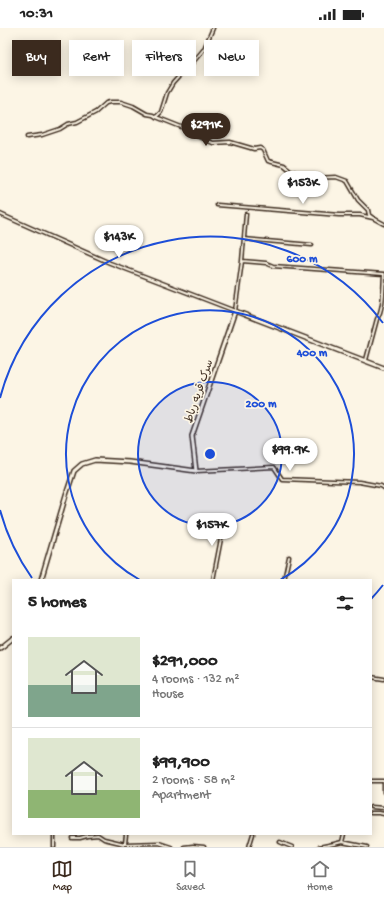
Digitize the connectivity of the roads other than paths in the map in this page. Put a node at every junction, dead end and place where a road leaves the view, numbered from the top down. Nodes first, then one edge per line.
1 (213, 28) edge
2 (156, 117) junction
3 (27, 137) dead end
4 (217, 205) dead end
5 (0, 214) edge
6 (246, 214) dead end
7 (373, 218) junction
8 (384, 224) edge
9 (244, 239) junction
10 (312, 245) dead end
11 (242, 261) junction
12 (384, 274) edge
13 (235, 311) junction
14 (366, 360) junction
15 (384, 368) edge
16 (196, 471) junction
17 (384, 488) edge
18 (225, 518) dead end
19 (289, 557) dead end
20 (41, 579) edge
21 (213, 579) edge
22 (284, 579) edge
23 (12, 639) edge
24 (0, 648) edge
25 (372, 677) edge
26 (384, 679) edge
27 (372, 781) edge
28 (384, 782) edge
29 (384, 792) edge
30 (372, 808) edge
31 (384, 808) edge
32 (372, 813) edge
33 (384, 814) edge
34 (54, 835) edge
35 (126, 835) edge
36 (253, 835) edge
37 (344, 835) edge
38 (72, 838) dead end
39 (280, 842) dead end
40 (342, 842) junction
41 (124, 844) junction
42 (334, 846) edge
43 (54, 847) edge
44 (171, 847) edge
45 (184, 847) edge
46 (204, 847) edge
47 (249, 847) edge
48 (292, 847) edge
49 (319, 847) edge
50 (367, 847) edge

1 - 2 street
2 - 3 street
2 - 7 street
4 - 7 street
5 - 13 street
6 - 9 street
7 - 8 street
9 - 10 street
9 - 11 street
11 - 12 street
11 - 13 street
12 - 14 street
13 - 14 street
13 - 16 street, سرک قریه رباط
14 - 15 street
16 - 17 street
16 - 20 street
18 - 21 street
19 - 22 street
23 - 24 street
25 - 26 street
27 - 28 street
28 - 29 street
30 - 31 street
32 - 33 street
34 - 43 street
35 - 41 street
36 - 47 street
37 - 40 street
38 - 41 street
39 - 48 street
40 - 42 street
40 - 50 street
41 - 44 street
42 - 49 street
45 - 46 street

